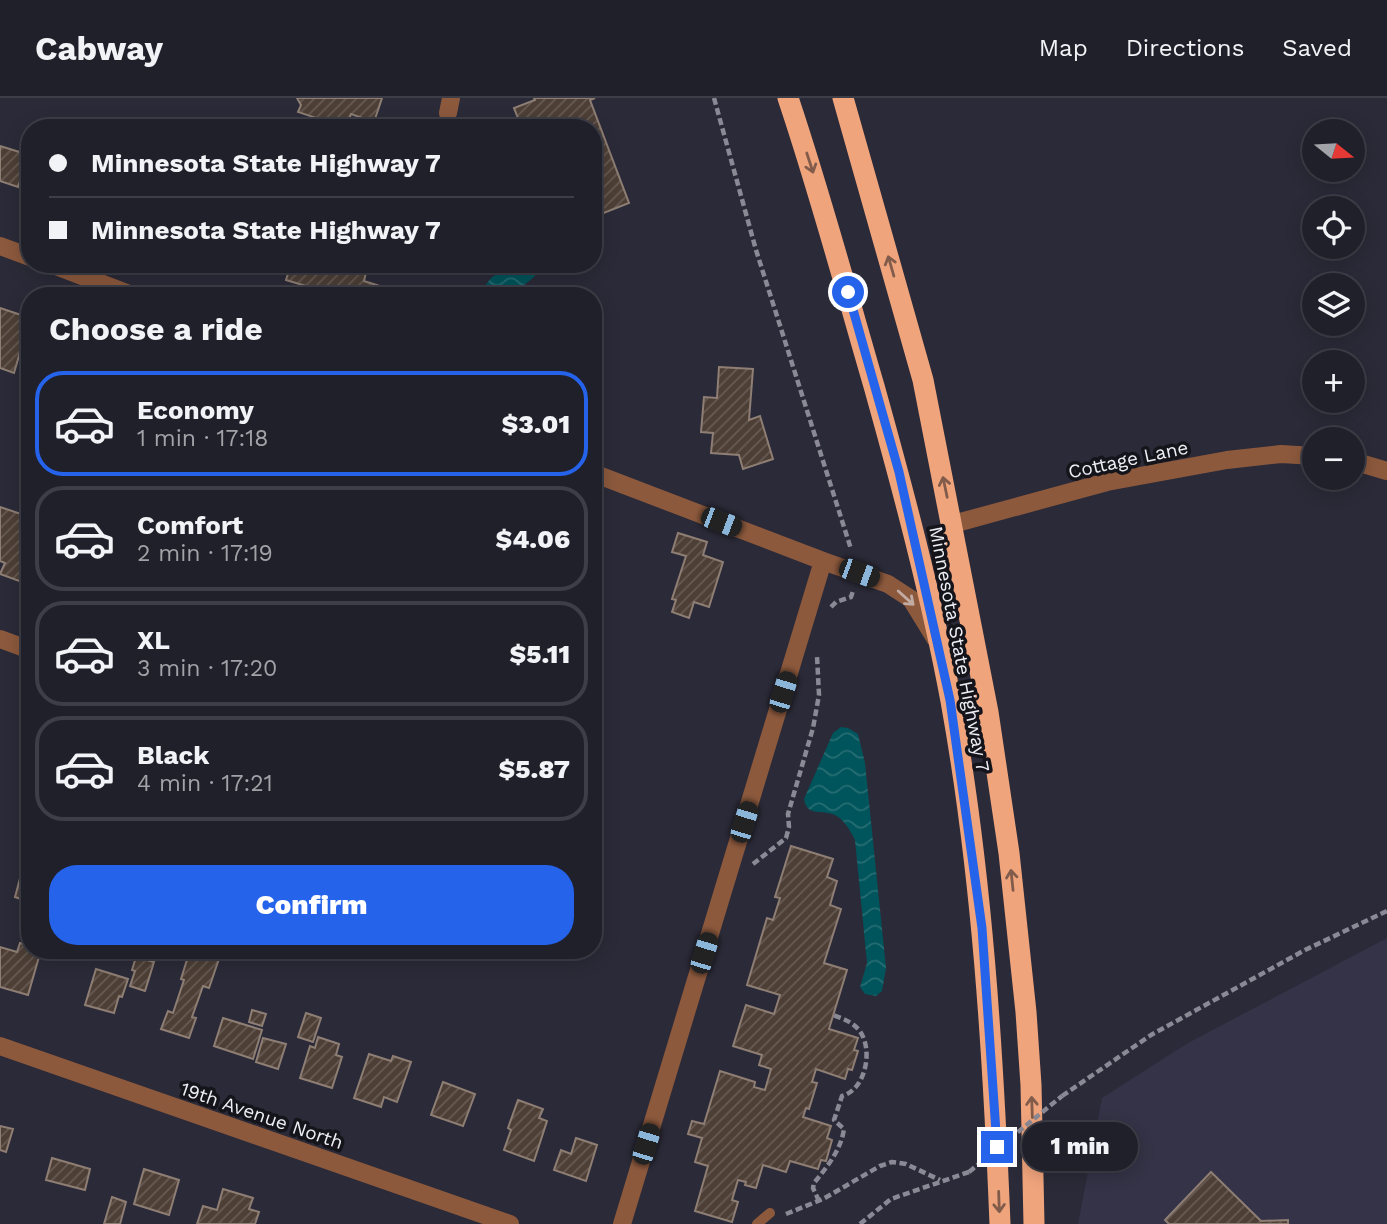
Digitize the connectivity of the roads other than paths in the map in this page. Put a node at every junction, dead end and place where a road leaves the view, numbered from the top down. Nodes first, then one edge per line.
1 (788, 98) edge
2 (843, 98) edge
3 (0, 246) edge
4 (21, 254) edge
5 (74, 273) edge
6 (111, 287) edge
7 (1302, 455) edge
8 (1365, 465) edge
9 (1387, 471) edge
10 (602, 475) edge
11 (953, 524) junction
12 (823, 561) junction
13 (0, 639) edge
14 (938, 644) junction
15 (21, 647) edge
16 (0, 1046) edge
17 (770, 1213) road end
18 (510, 1224) edge
19 (622, 1224) edge
20 (757, 1224) edge
21 (1000, 1224) edge
22 (1034, 1224) edge

1 -> 14 highway, Minnesota State Highway 7
11 -> 2 highway, Minnesota State Highway 7
3 - 4 street
5 - 6 street
7 - 11 street, Cottage Lane
8 - 9 street
10 - 12 street
22 -> 11 highway, Minnesota State Highway 7
12 -> 14 street
12 - 19 street
13 - 15 street
14 -> 21 highway, Minnesota State Highway 7
16 - 18 street, 19th Avenue North
17 - 20 lane

